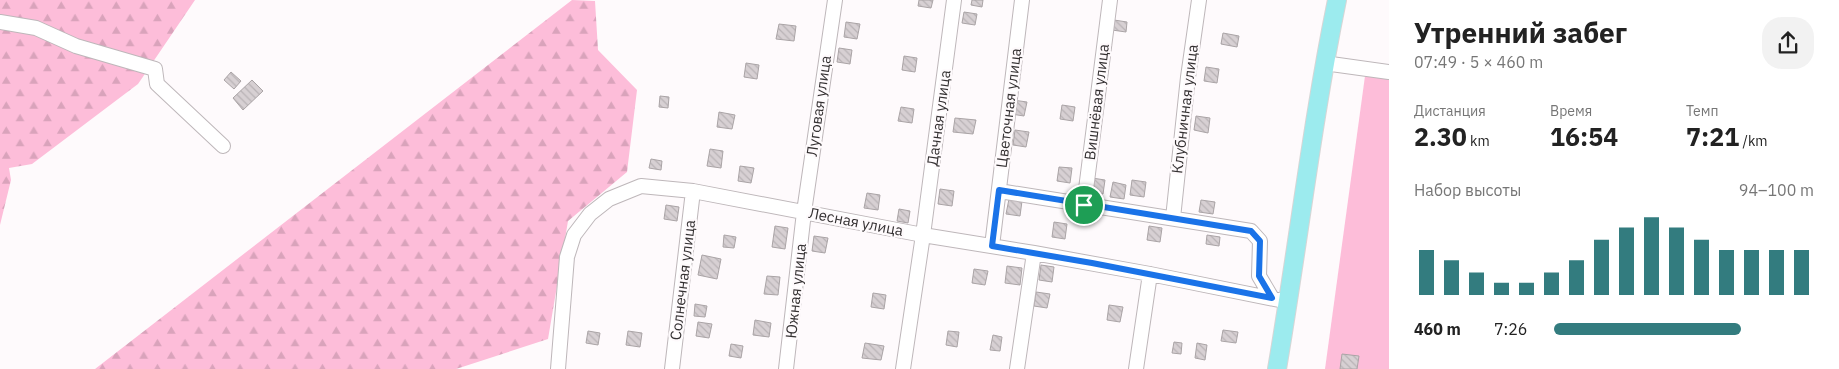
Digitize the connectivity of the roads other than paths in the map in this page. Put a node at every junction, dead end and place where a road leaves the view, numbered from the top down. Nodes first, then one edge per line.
1 (835, 0) edge
2 (954, 0) edge
3 (1022, 0) edge
4 (1110, 0) edge
5 (1199, 0) edge
6 (1337, 0) edge
7 (0, 22) edge
8 (1324, 63) junction
9 (1389, 72) edge
10 (223, 146) dead end
11 (999, 190) junction
12 (693, 191) junction
13 (1084, 205) junction
14 (804, 212) junction
15 (1173, 218) junction
16 (923, 236) junction
17 (992, 246) junction
18 (1034, 253) junction
19 (1150, 274) junction
20 (1280, 300) junction
21 (558, 369) edge
22 (672, 369) edge
23 (786, 369) edge
24 (903, 369) edge
25 (1017, 369) edge
26 (1136, 369) edge
27 (1277, 369) edge

1 - 14 street, Луговая улица
2 - 16 street, Дачная улица
3 - 11 street, Цветочная улица
4 - 13 street, Вишнёвая улица
5 - 15 street, Клубничная улица
6 - 8 main road
7 - 10 street
8 - 9 street
8 - 20 main road
11 - 13 street
11 - 17 street, Цветочная улица
12 - 14 street, Лесная улица
12 - 21 street, Лесная улица
12 - 22 street, Солнечная улица
13 - 15 street
14 - 16 street, Лесная улица
14 - 23 street, Южная улица
15 - 20 street
16 - 17 street, Лесная улица
16 - 24 street, Дачная улица
17 - 18 street, Лесная улица
18 - 19 street, Лесная улица
18 - 25 street
19 - 20 street, Лесная улица
19 - 26 street
20 - 27 main road

